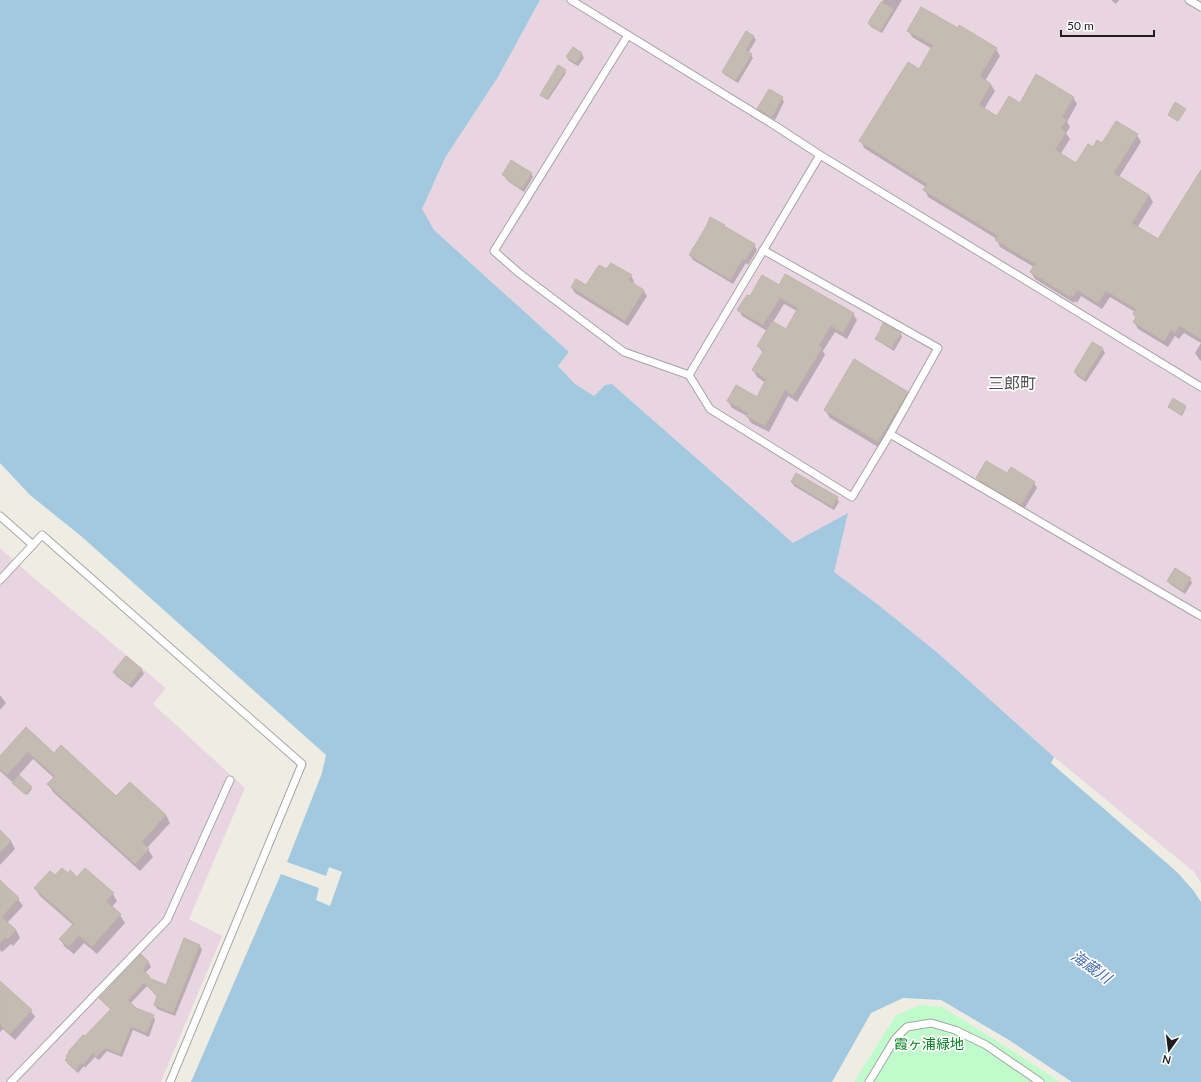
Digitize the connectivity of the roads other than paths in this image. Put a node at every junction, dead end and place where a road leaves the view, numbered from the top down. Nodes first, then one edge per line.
1 (571, 0) edge
2 (1189, 0) edge
3 (1201, 8) edge
4 (628, 35) junction
5 (820, 155) junction
6 (763, 250) junction
7 (689, 375) junction
8 (1201, 387) edge
9 (890, 434) junction
10 (0, 516) edge
11 (32, 545) junction
12 (0, 580) edge
13 (1201, 616) edge
14 (230, 780) dead end
15 (11, 1082) edge
16 (170, 1082) edge
17 (869, 1082) edge
18 (1040, 1082) edge

1 - 4 lane
2 - 3 lane
4 - 5 lane
4 - 7 lane
5 - 6 lane
5 - 8 lane
6 - 7 lane
6 - 9 lane
7 - 9 lane
9 - 13 lane
10 - 11 lane
11 - 12 lane
11 - 16 lane
14 - 15 lane
17 - 18 lane

